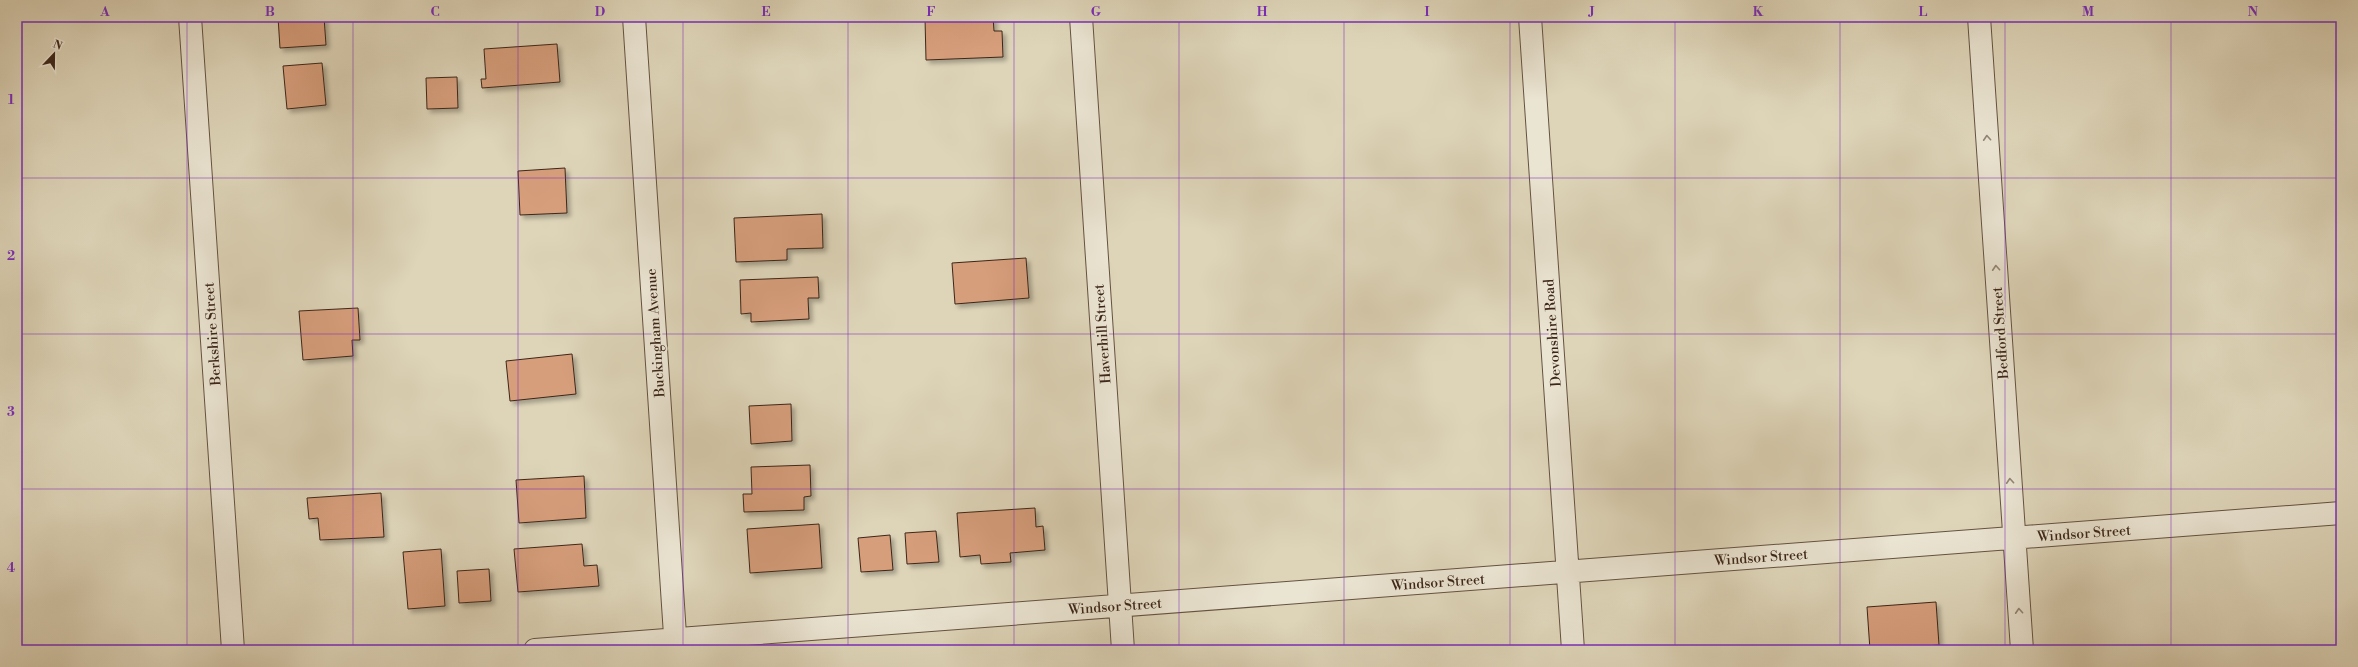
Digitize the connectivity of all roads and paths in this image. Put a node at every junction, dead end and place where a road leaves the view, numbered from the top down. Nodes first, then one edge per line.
1 (190, 17) edge
2 (634, 17) edge
3 (1081, 17) edge
4 (1530, 17) edge
5 (1979, 17) edge
6 (2341, 513) edge
7 (2014, 538) junction
8 (1568, 572) junction
9 (1120, 606) junction
10 (676, 645) edge
11 (233, 650) edge
12 (535, 650) edge
13 (1123, 650) edge
14 (1573, 650) edge
15 (2022, 650) edge

1 - 11 street, Berkshire Street
2 - 10 street, Buckingham Avenue
3 - 9 street, Haverhill Street
4 - 8 street, Devonshire Road
7 -> 5 street, Bedford Street
6 - 7 street, Windsor Street
7 - 8 street, Windsor Street
15 -> 7 street, Bedford Street
8 - 9 street, Windsor Street
8 - 14 street, Devonshire Road
9 - 10 street, Windsor Street
9 - 13 street, Haverhill Street
10 - 12 street, Windsor Street

